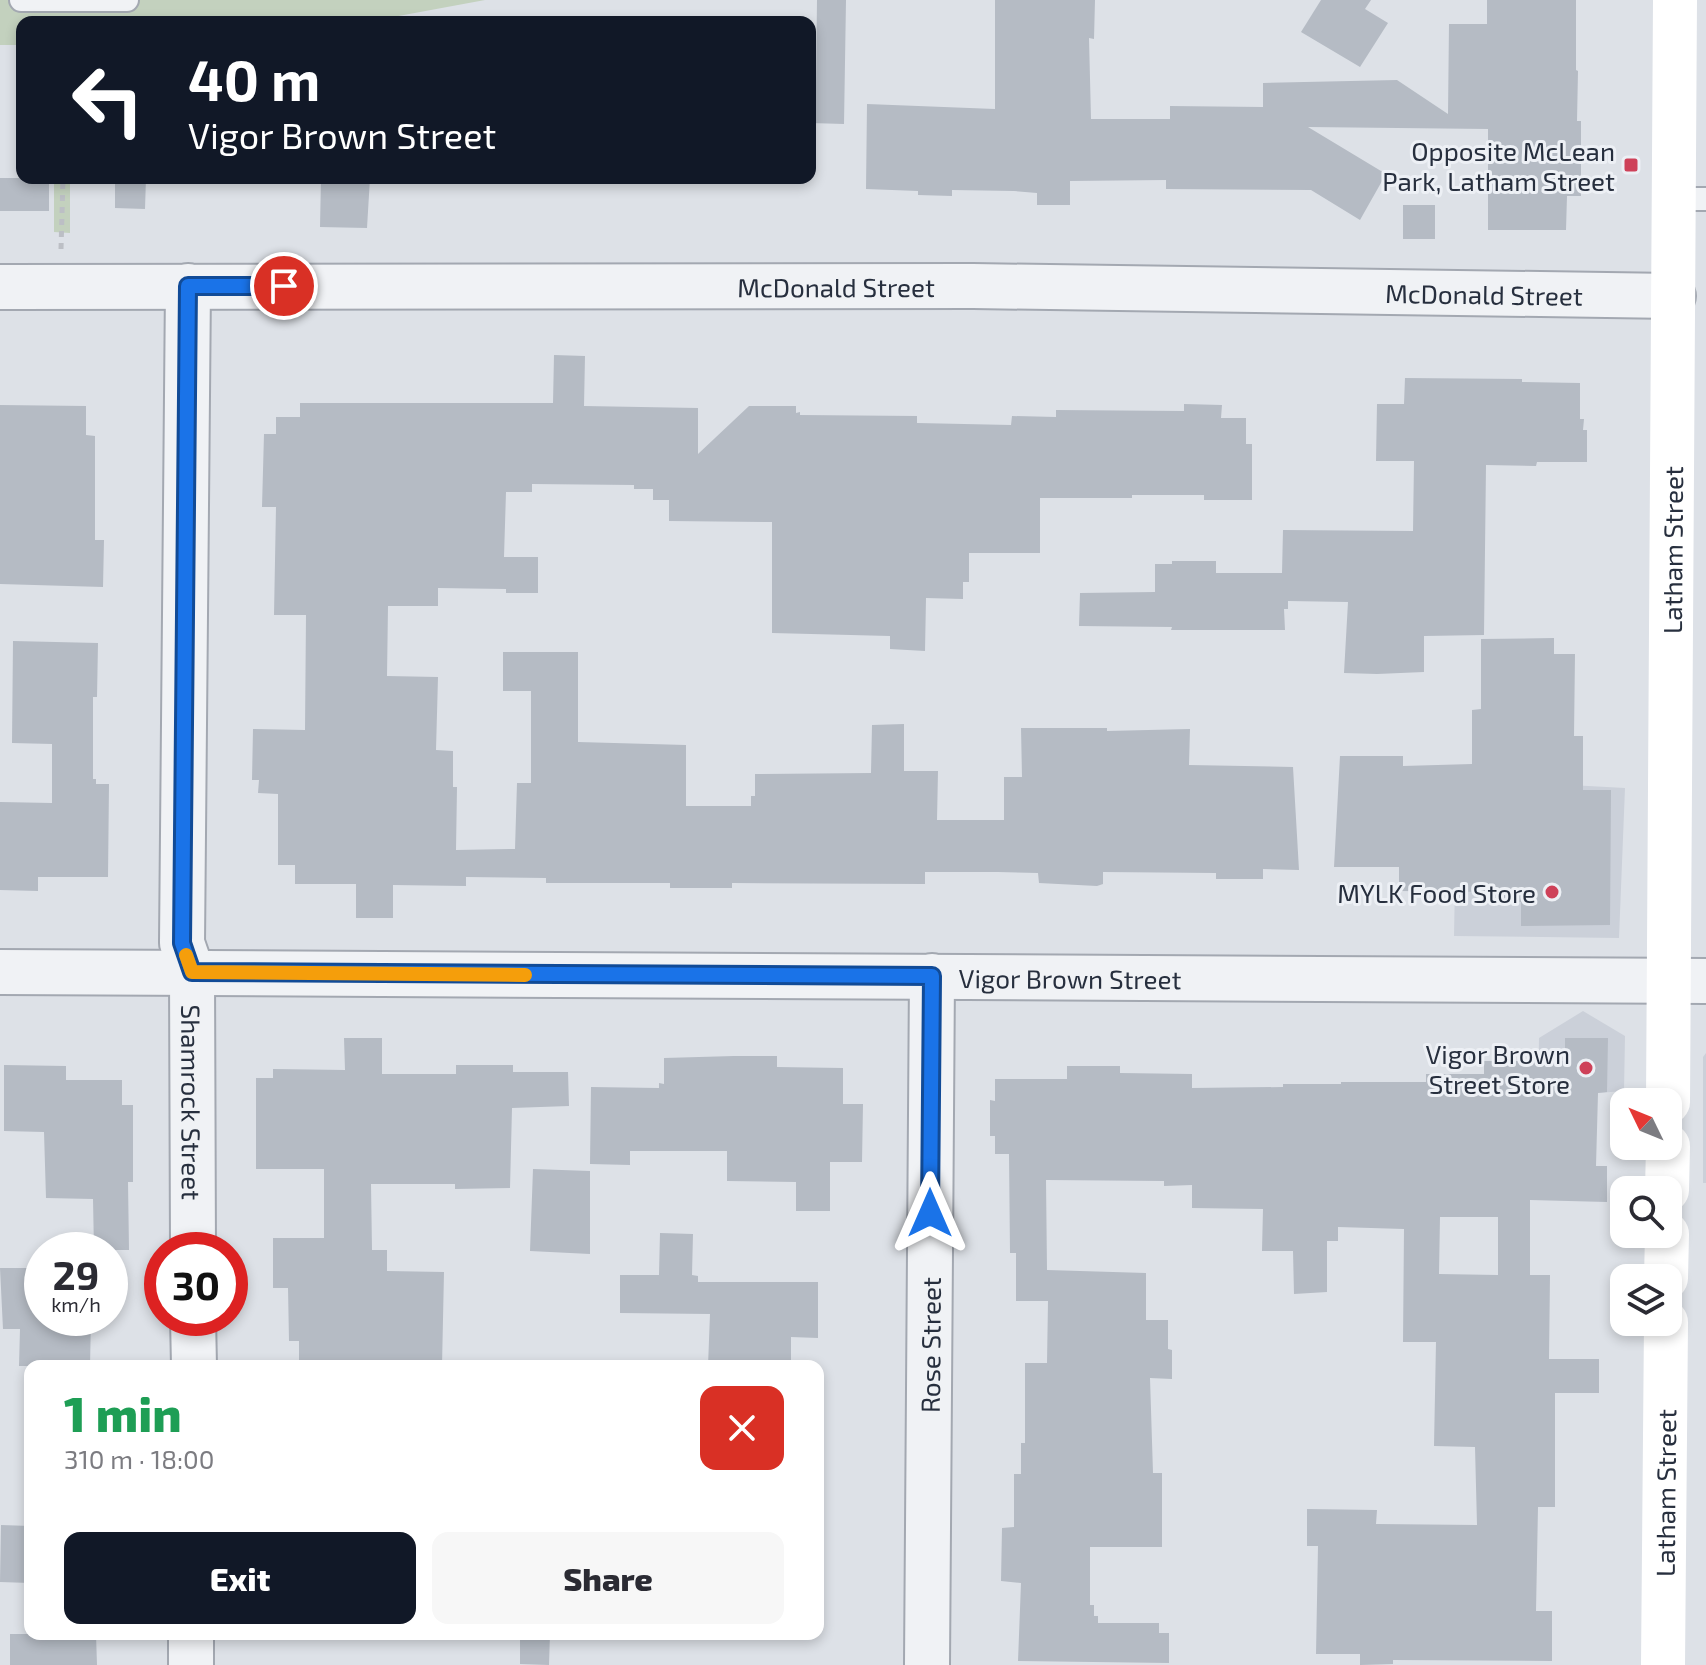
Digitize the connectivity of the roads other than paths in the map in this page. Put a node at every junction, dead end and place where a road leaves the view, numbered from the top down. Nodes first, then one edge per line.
1 (21, 0) edge
2 (127, 0) edge
3 (1675, 0) edge
4 (1689, 199) edge
5 (188, 286) junction
6 (0, 287) edge
7 (1673, 296) junction
8 (0, 972) edge
9 (192, 972) junction
10 (932, 976) junction
11 (1688, 980) edge
12 (1670, 1088) edge
13 (193, 1232) edge
14 (193, 1336) edge
15 (1666, 1336) edge
16 (194, 1360) edge
17 (191, 1640) edge
18 (191, 1665) edge
19 (927, 1665) edge
20 (1663, 1665) edge

1 - 2 lane
3 - 4 main road, Latham Street
4 - 7 main road, Latham Street
5 - 6 street, McDonald Street
5 - 7 street, McDonald Street
5 - 9 street, Shamrock Street
7 - 11 main road, Latham Street
8 - 9 street, Vigor Brown Street
9 - 10 street, Vigor Brown Street
9 - 13 street, Shamrock Street
10 - 11 street, Vigor Brown Street
10 - 19 street, Rose Street
11 - 12 main road, Latham Street
14 - 16 street
15 - 20 main road, Latham Street
17 - 18 street

